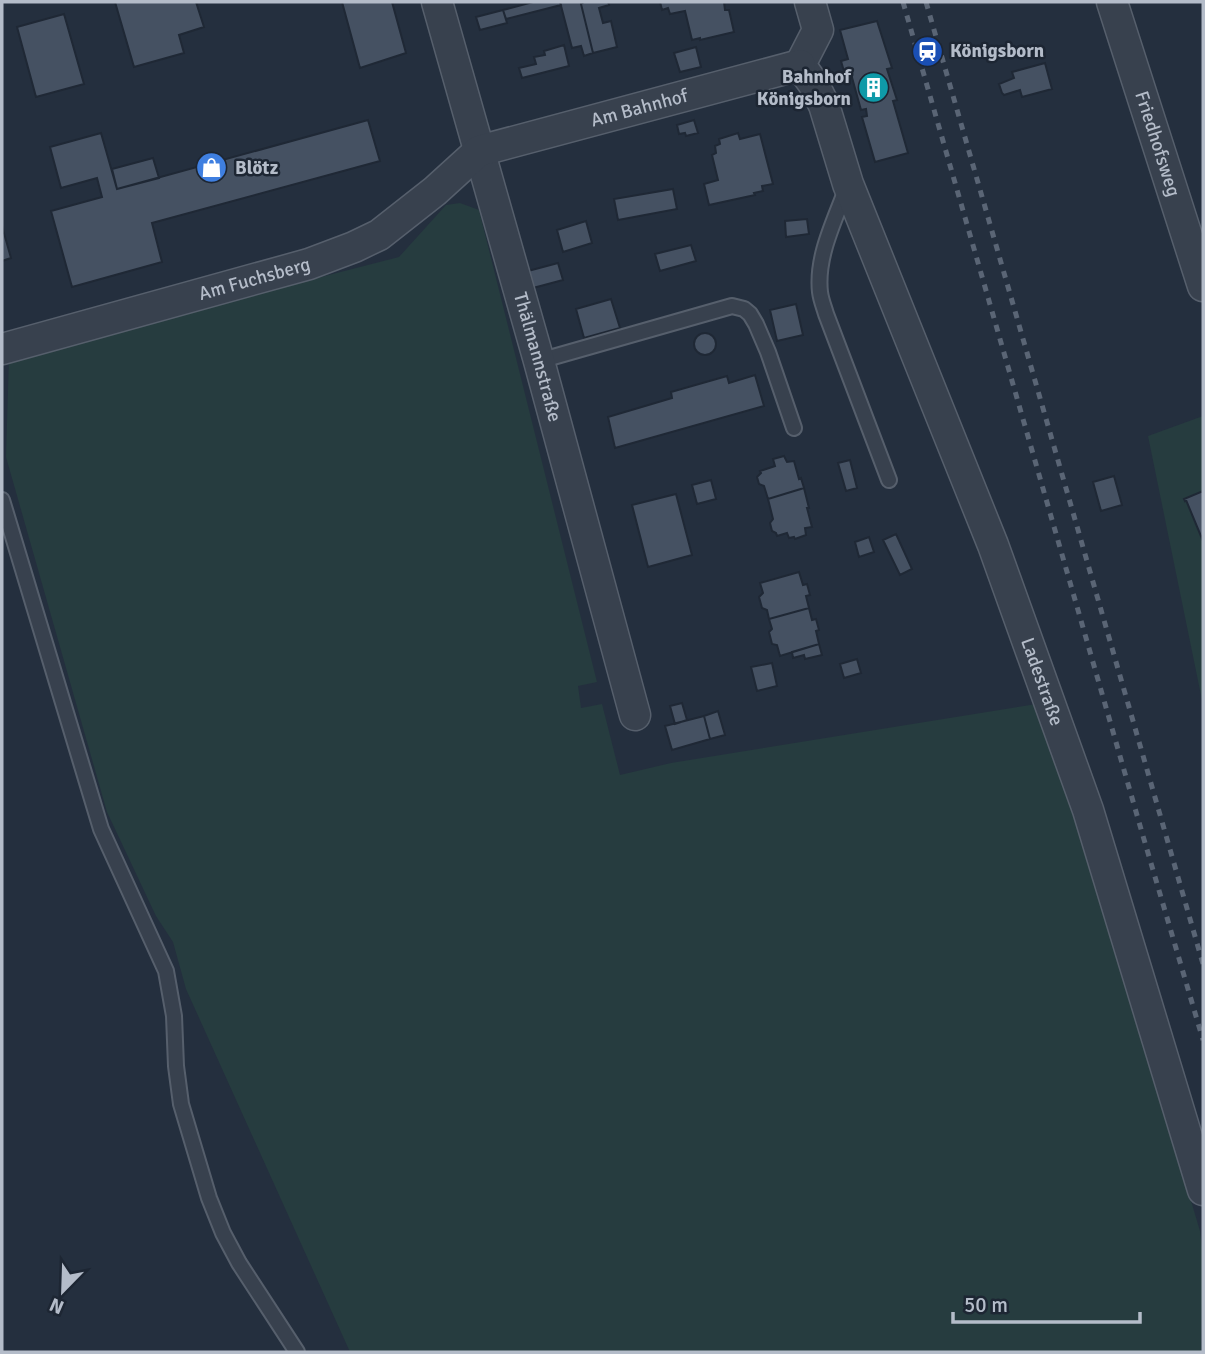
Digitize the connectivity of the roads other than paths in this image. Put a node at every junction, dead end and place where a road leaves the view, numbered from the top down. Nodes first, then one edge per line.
1 (437, 2) edge
2 (810, 2) edge
3 (1112, 2) edge
4 (800, 65) junction
5 (479, 151) junction
6 (848, 184) junction
7 (1203, 286) edge
8 (2, 349) edge
9 (539, 361) junction
10 (794, 428) dead end
11 (889, 480) dead end
12 (2, 500) edge
13 (635, 715) dead end
14 (1203, 1190) edge
15 (297, 1352) edge

1 - 5 street, Thälmannstraße
2 - 4 street
3 - 7 street, Friedhofsweg
4 - 5 street, Am Bahnhof
4 - 6 street
5 - 8 street, Am Fuchsberg
5 - 9 street, Thälmannstraße
6 - 11 lane
6 - 14 street, Ladestraße
9 - 10 lane
9 - 13 street, Thälmannstraße
12 - 15 lane

